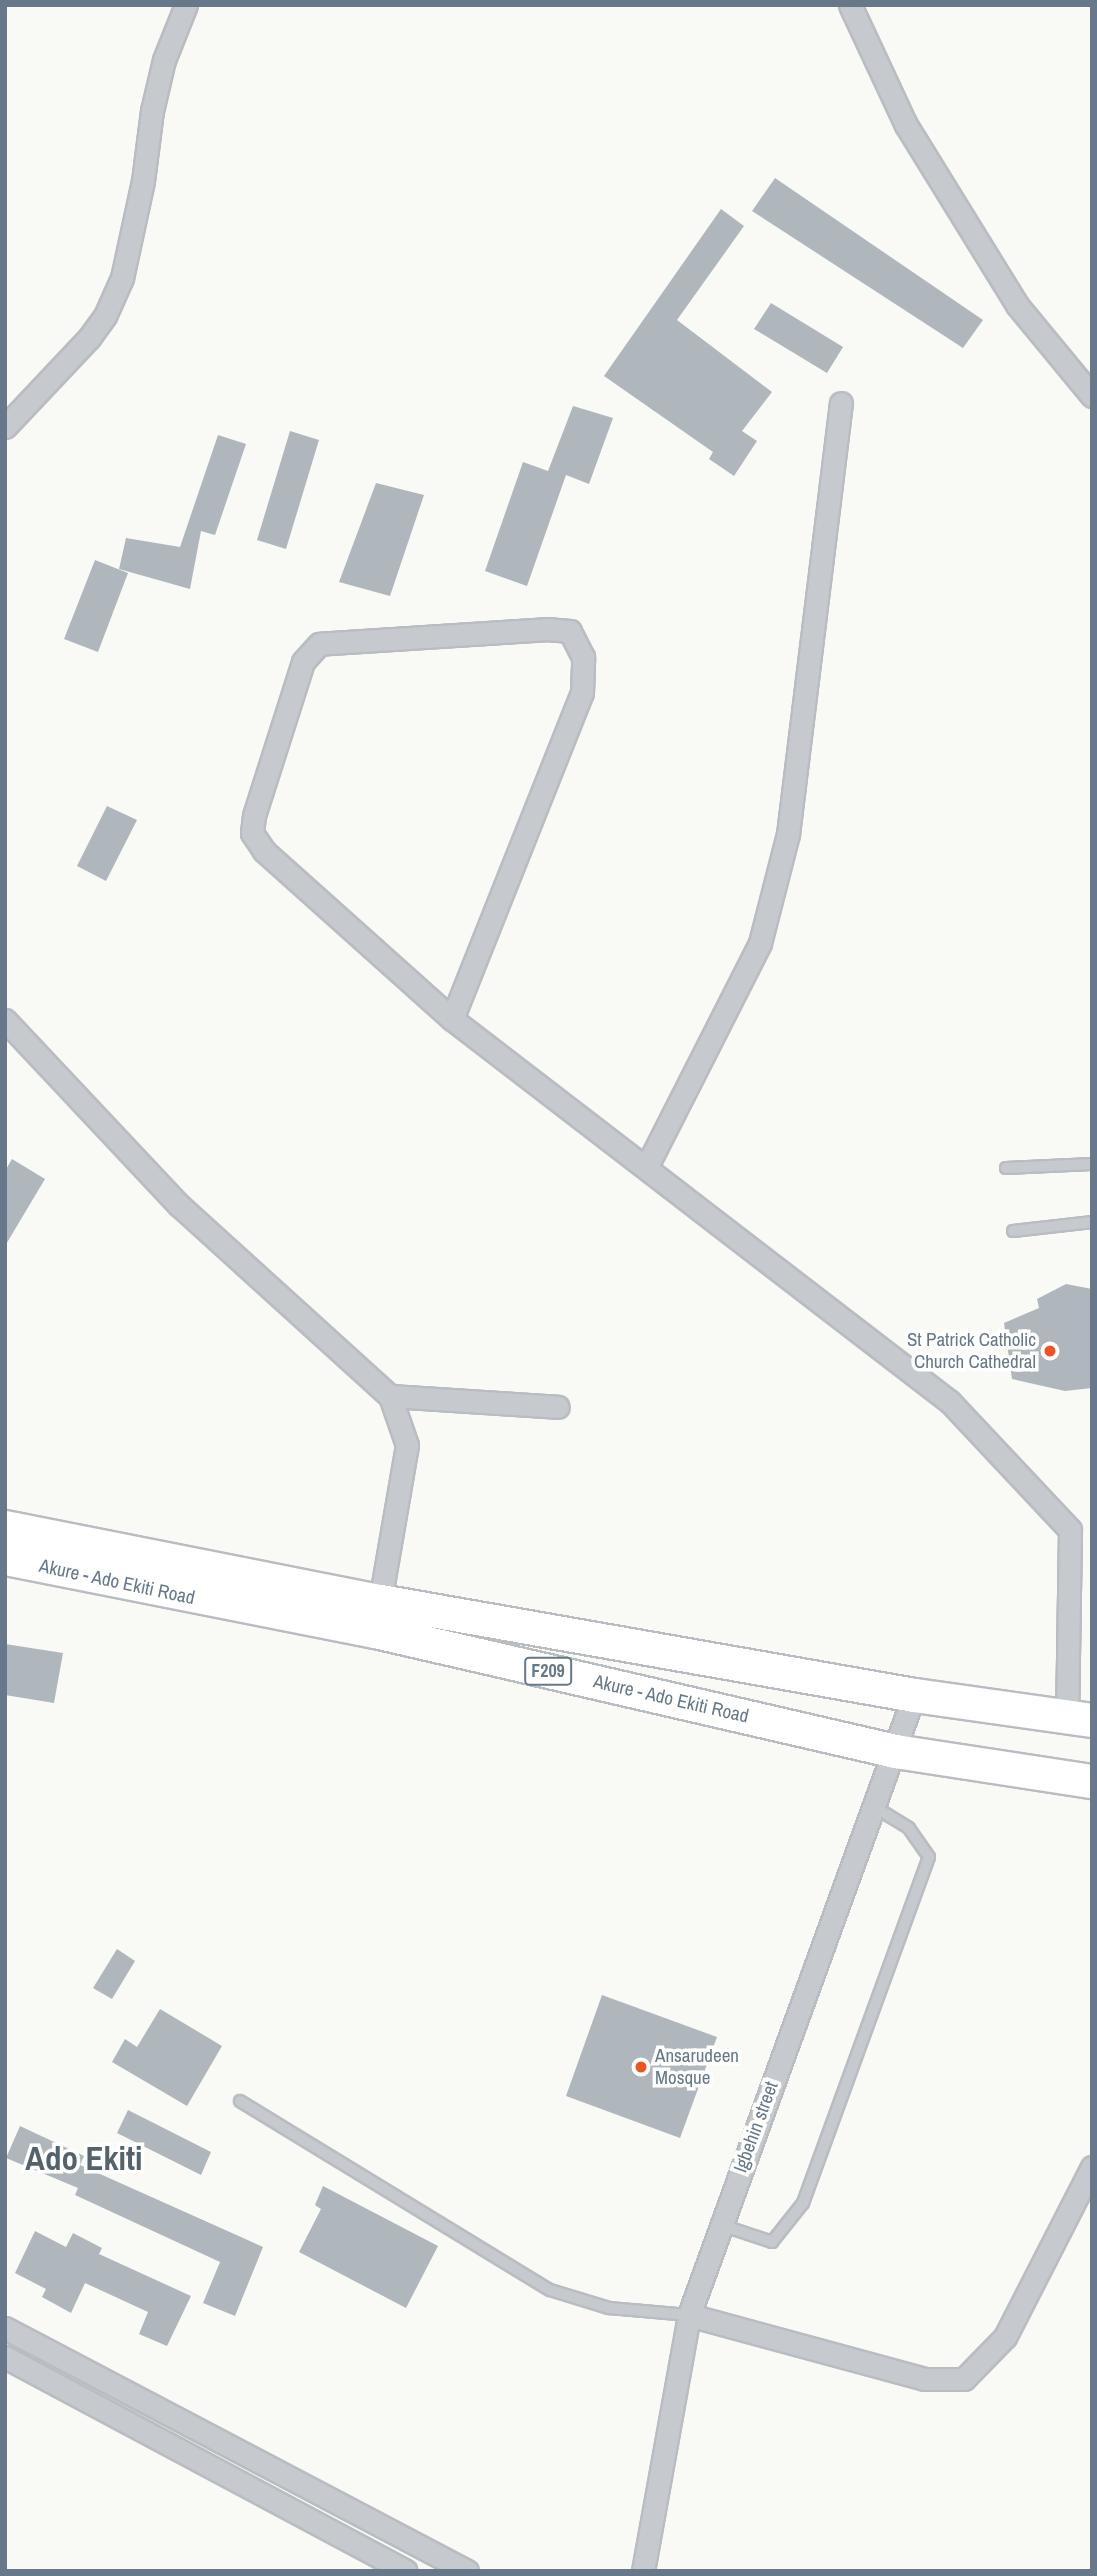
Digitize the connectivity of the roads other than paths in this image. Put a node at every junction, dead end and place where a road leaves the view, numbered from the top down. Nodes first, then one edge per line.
1 (186, 5) edge
2 (850, 5) edge
3 (1092, 396) edge
4 (841, 403) dead end
5 (5, 426) edge
6 (452, 1019) junction
7 (5, 1020) edge
8 (1092, 1164) edge
9 (647, 1166) junction
10 (1006, 1168) dead end
11 (1092, 1222) edge
12 (1013, 1231) dead end
13 (390, 1396) junction
14 (558, 1407) dead end
15 (5, 1527) edge
16 (5, 1558) edge
17 (380, 1601) junction
18 (914, 1695) junction
19 (1079, 1718) edge
20 (895, 1751) junction
21 (1092, 1781) edge
22 (873, 1805) junction
23 (240, 2101) dead end
24 (1092, 2167) edge
25 (720, 2225) junction
26 (689, 2315) junction
27 (5, 2328) edge
28 (5, 2357) edge
29 (405, 2571) edge
30 (467, 2571) edge
31 (643, 2571) edge

1 - 5 street
2 - 3 street
4 - 9 street
6 - 6 street
6 - 9 street
7 - 13 street
8 - 10 lane
9 - 19 street
11 - 12 lane
13 - 14 street
13 - 17 street
15 - 17 main road, Akure - Ado Ekiti Road / F209
16 - 20 main road, Akure - Ado Ekiti Road / F209
17 - 18 main road, Akure - Ado Ekiti Road / F209
18 - 19 main road, Akure - Ado Ekiti Road / F209
18 - 20 street, Igbehin street
20 - 21 main road, Akure - Ado Ekiti Road / F209
20 - 22 street, Igbehin street
22 - 25 street, Igbehin street
22 - 25 lane
23 - 26 lane
24 - 26 street
25 - 26 street, Igbehin street
26 - 31 street, Igbehin street
27 - 30 street
28 - 29 street

